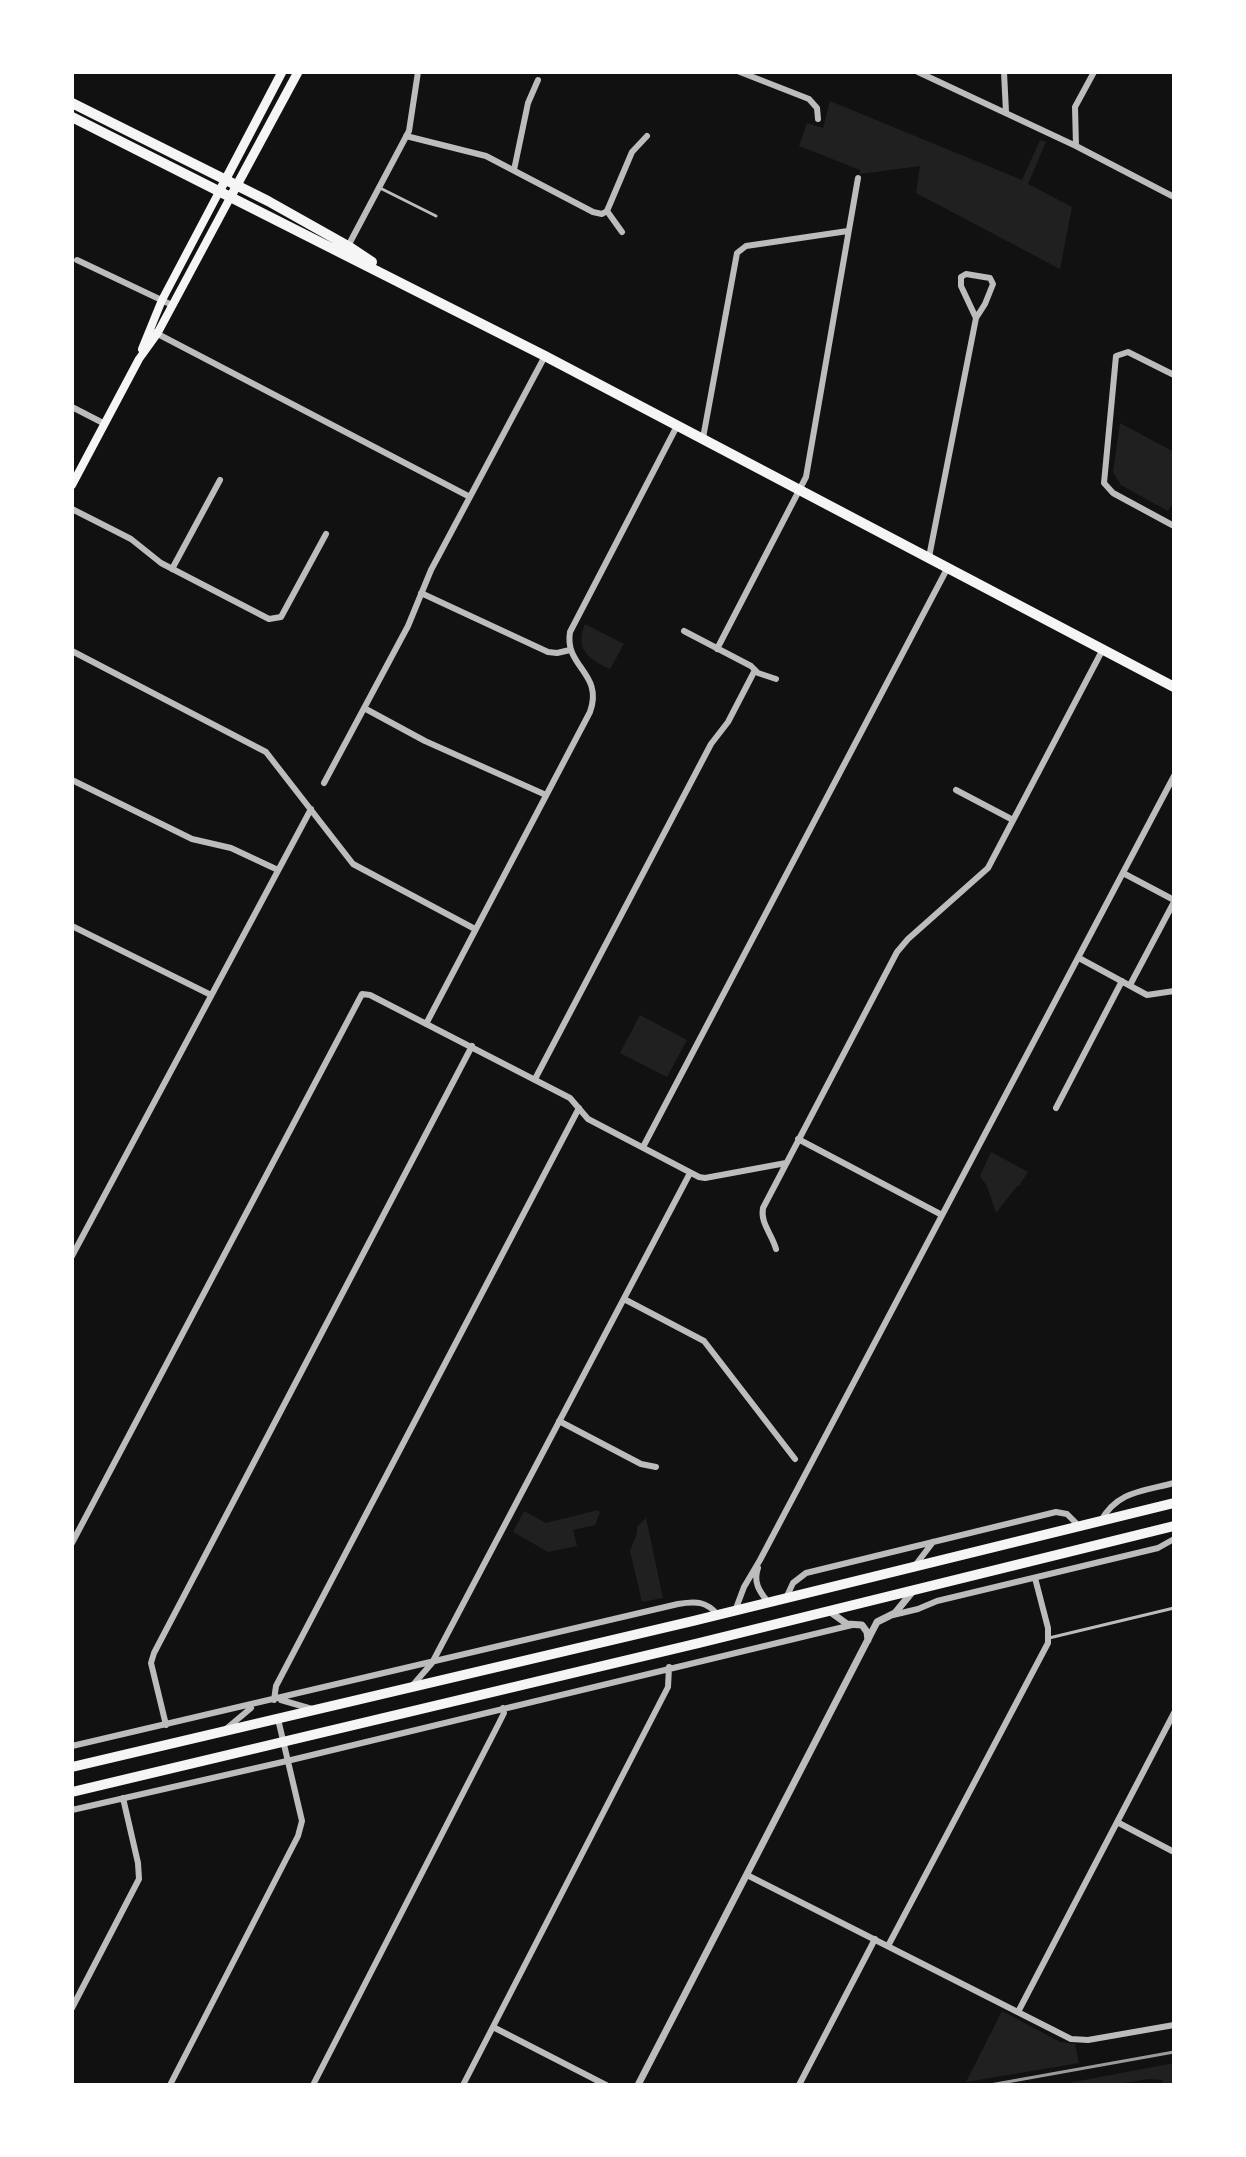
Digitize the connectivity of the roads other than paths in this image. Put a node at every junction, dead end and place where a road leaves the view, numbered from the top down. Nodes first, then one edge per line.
1 (282, 72) edge
2 (298, 72) edge
3 (418, 72) edge
4 (740, 72) edge
5 (918, 72) edge
6 (1004, 72) edge
7 (1094, 72) edge
8 (538, 80) dead end
9 (72, 103) edge
10 (1006, 112) junction
11 (72, 117) edge
12 (818, 119) dead end
13 (406, 136) junction
14 (647, 136) dead end
15 (1076, 146) junction
16 (514, 170) junction
17 (858, 178) dead end
18 (225, 179) junction
19 (237, 185) junction
20 (378, 187) junction
21 (219, 192) junction
22 (1174, 197) edge
23 (230, 198) junction
24 (607, 211) junction
25 (436, 216) dead end
26 (848, 231) junction
27 (622, 232) dead end
28 (346, 250) junction
29 (77, 260) dead end
30 (162, 300) junction
31 (172, 305) junction
32 (976, 318) junction
33 (152, 332) junction
34 (545, 356) junction
35 (1174, 375) edge
36 (72, 407) edge
37 (105, 424) junction
38 (677, 425) junction
39 (703, 438) junction
40 (220, 480) dead end
41 (72, 485) edge
42 (800, 489) junction
43 (470, 497) junction
44 (72, 509) edge
45 (1174, 526) edge
46 (326, 534) dead end
47 (929, 557) junction
48 (948, 567) junction
49 (172, 569) junction
50 (421, 593) junction
51 (684, 631) dead end
52 (717, 649) junction
53 (1103, 649) junction
54 (570, 650) junction
55 (72, 651) edge
56 (755, 670) junction
57 (776, 679) dead end
58 (1174, 687) edge
59 (364, 708) junction
60 (1174, 776) edge
61 (72, 780) edge
62 (324, 783) dead end
63 (956, 790) dead end
64 (546, 795) junction
65 (311, 809) junction
66 (1013, 820) junction
67 (278, 870) junction
68 (1123, 873) junction
69 (1174, 901) edge
70 (72, 926) edge
71 (475, 929) junction
72 (1079, 958) junction
73 (1122, 981) junction
74 (1130, 985) junction
75 (1174, 991) edge
76 (211, 995) junction
77 (426, 1024) junction
78 (472, 1046) junction
79 (535, 1079) junction
80 (579, 1108) junction
81 (1056, 1108) dead end
82 (798, 1139) junction
83 (643, 1147) junction
84 (786, 1163) junction
85 (690, 1173) junction
86 (942, 1215) junction
87 (776, 1249) dead end
88 (72, 1256) edge
89 (624, 1299) junction
90 (559, 1421) junction
91 (795, 1459) dead end
92 (656, 1467) dead end
93 (1174, 1483) edge
94 (1174, 1503) edge
95 (1101, 1521) junction
96 (1079, 1526) junction
97 (1174, 1526) edge
98 (1045, 1534) junction
99 (1174, 1539) edge
100 (934, 1541) junction
101 (72, 1543) edge
102 (1050, 1556) junction
103 (760, 1560) junction
104 (914, 1567) junction
105 (1035, 1578) junction
106 (915, 1590) junction
107 (786, 1598) junction
108 (768, 1602) junction
109 (1174, 1608) edge
110 (715, 1611) junction
111 (735, 1611) junction
112 (829, 1611) junction
113 (889, 1616) junction
114 (880, 1618) junction
115 (693, 1621) junction
116 (854, 1625) junction
117 (1049, 1638) junction
118 (868, 1642) junction
119 (699, 1643) junction
120 (432, 1663) junction
121 (669, 1667) junction
122 (411, 1687) junction
123 (276, 1699) junction
124 (257, 1704) junction
125 (503, 1708) junction
126 (320, 1710) junction
127 (1174, 1713) edge
128 (278, 1719) junction
129 (166, 1725) junction
130 (220, 1733) junction
131 (283, 1741) junction
132 (72, 1746) edge
133 (287, 1761) junction
134 (72, 1767) edge
135 (72, 1792) edge
136 (123, 1798) junction
137 (72, 1810) edge
138 (1117, 1822) junction
139 (1174, 1852) edge
140 (747, 1875) junction
141 (875, 1939) junction
142 (888, 1946) junction
143 (72, 2008) edge
144 (1018, 2012) junction
145 (1174, 2025) edge
146 (493, 2027) junction
147 (170, 2085) edge
148 (313, 2085) edge
149 (463, 2085) edge
150 (606, 2085) edge
151 (638, 2085) edge
152 (799, 2085) edge

1 - 18 main road
2 - 19 main road
3 - 13 street
4 - 12 street
5 - 10 street
6 - 10 street
7 - 15 street
8 - 16 street
9 - 18 highway
10 - 15 street
11 - 21 highway
13 - 16 street
13 - 20 street
14 - 24 street
15 - 22 street
16 - 24 street
17 - 26 street
18 - 19 highway
18 - 21 main road
19 - 23 main road
19 - 28 highway
20 - 25 lane
20 - 28 street
21 - 23 highway
21 - 30 main road
23 - 28 highway
23 - 31 main road
24 - 27 street
26 - 39 street
26 - 42 street
28 - 34 highway
29 - 30 street
30 - 31 street
30 - 33 main road
31 - 33 main road
32 - 32 street
32 - 47 street
33 - 37 main road
33 - 43 street
34 - 38 highway
34 - 43 street
35 - 45 street
36 - 37 street
37 - 41 main road
38 - 39 highway
38 - 54 street
39 - 42 highway
40 - 49 street
42 - 47 highway
42 - 52 street
43 - 50 street
44 - 49 street
46 - 49 street
47 - 48 highway
48 - 53 highway
48 - 83 street
50 - 54 street
50 - 59 street
51 - 52 street
52 - 56 street
53 - 58 highway
53 - 66 street
54 - 64 street
55 - 65 street
56 - 57 street
56 - 79 street
59 - 62 street
59 - 64 street
60 - 68 street
61 - 67 street
63 - 66 street
64 - 71 street
65 - 67 street
65 - 71 street
66 - 82 street
67 - 76 street
68 - 69 street
68 - 72 street
69 - 74 street
70 - 76 street
71 - 77 street
72 - 73 street
72 - 86 street
73 - 74 street
73 - 81 street
74 - 75 street
76 - 88 street
77 - 78 street
77 - 101 street
78 - 79 street
78 - 129 street
79 - 80 street
80 - 83 street
80 - 123 street
82 - 84 street
82 - 86 street
83 - 85 street
84 - 85 street
84 - 87 street
85 - 89 street
86 - 103 street
89 - 90 street
89 - 91 street
90 - 92 street
90 - 120 street
93 - 95 street
94 - 95 highway
95 - 96 highway
96 - 98 highway
96 - 100 street
97 - 102 highway
98 - 102 highway
98 - 104 highway
99 - 105 street
100 - 104 street
100 - 107 street
102 - 106 highway
103 - 108 street
103 - 111 street
104 - 107 highway
105 - 113 street
105 - 117 street
106 - 112 highway
106 - 113 street
107 - 108 highway
108 - 111 highway
109 - 117 lane
110 - 111 highway
110 - 115 highway
110 - 120 street
112 - 116 street
112 - 119 highway
113 - 114 street
114 - 116 street
114 - 118 street
115 - 119 highway
115 - 122 highway
116 - 118 street
116 - 121 street
117 - 142 street
118 - 140 street
119 - 131 highway
120 - 122 street
120 - 123 street
121 - 125 street
121 - 146 street
122 - 126 highway
123 - 124 street
123 - 126 street
124 - 129 street
124 - 130 street
125 - 133 street
125 - 148 street
126 - 128 highway
127 - 138 street
128 - 130 highway
128 - 131 street
129 - 132 street
130 - 134 highway
131 - 133 street
131 - 135 highway
133 - 136 street
133 - 147 street
136 - 137 street
136 - 143 street
138 - 139 street
138 - 144 street
140 - 141 street
140 - 151 street
141 - 142 street
141 - 152 street
142 - 144 street
144 - 145 street
146 - 149 street
146 - 150 street

